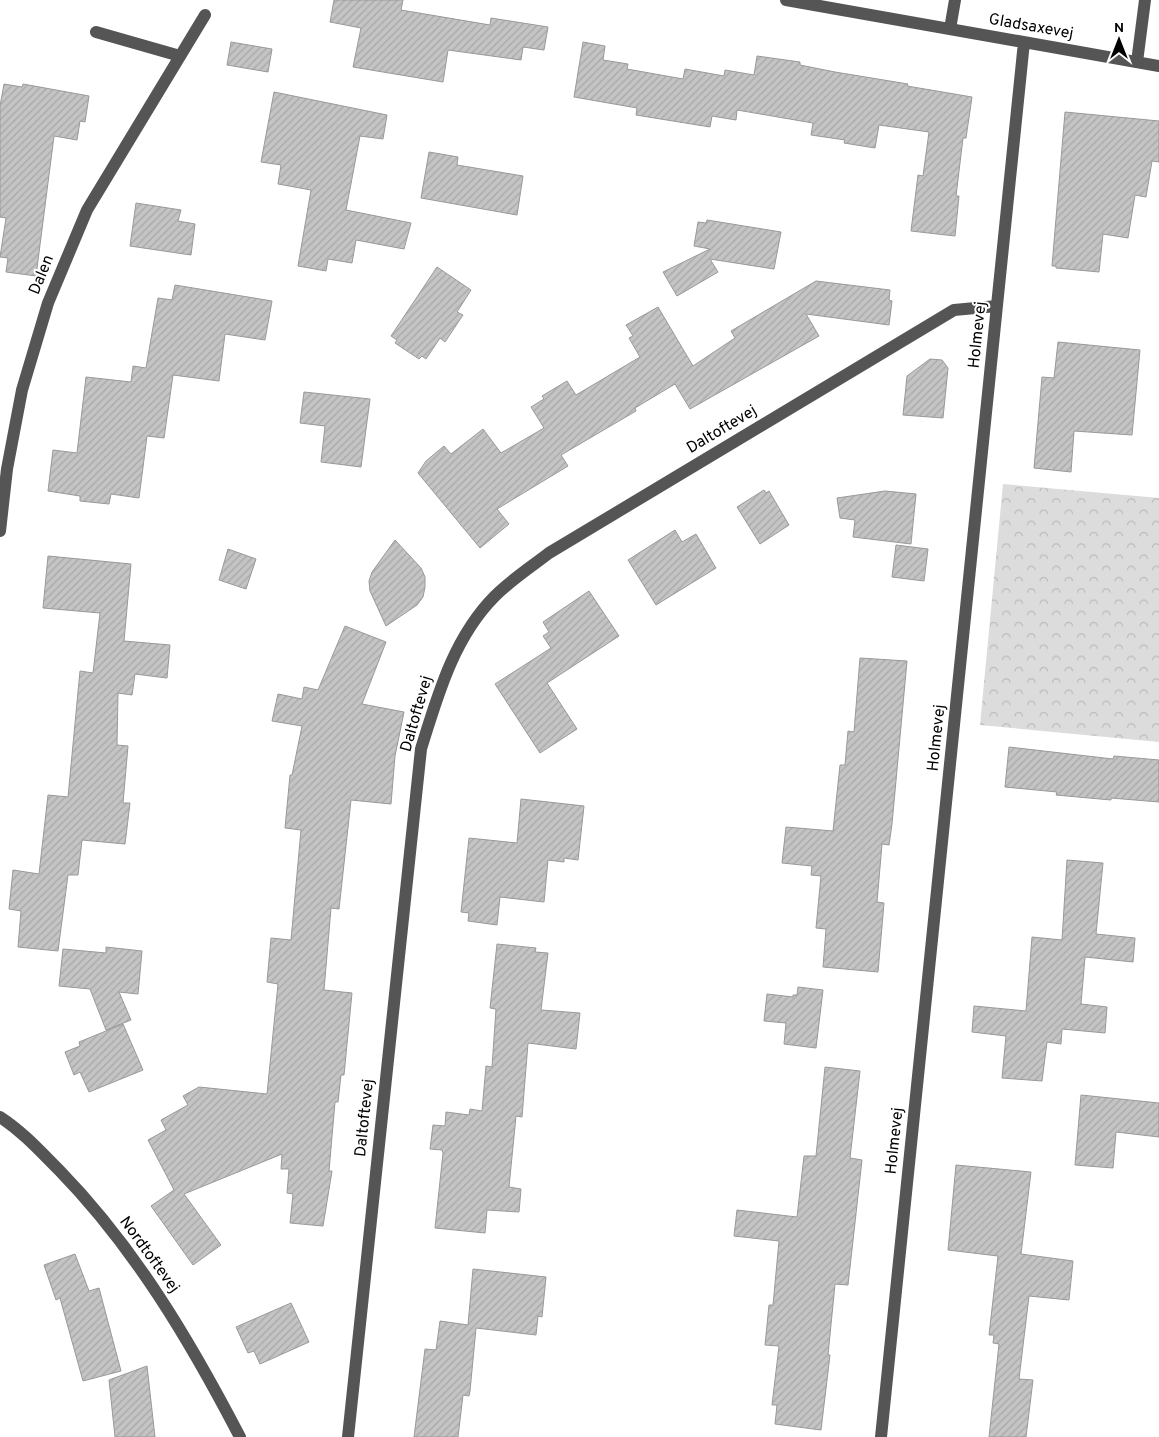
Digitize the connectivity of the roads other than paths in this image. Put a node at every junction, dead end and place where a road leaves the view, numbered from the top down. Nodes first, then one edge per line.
1 (786, 0) edge
2 (955, 0) edge
3 (1145, 0) edge
4 (205, 15) dead end
5 (950, 29) junction
6 (96, 32) dead end
7 (1024, 42) junction
8 (180, 56) junction
9 (1136, 62) junction
10 (1159, 66) edge
11 (997, 306) junction
12 (0, 531) edge
13 (0, 1117) edge
14 (240, 1437) edge
15 (348, 1437) edge
16 (881, 1437) edge

1 - 5 street, Gladsaxevej
2 - 5 street
3 - 9 street
4 - 8 street, Dalen
5 - 7 street, Gladsaxevej
6 - 8 street
7 - 9 street, Gladsaxevej
7 - 11 street, Holmevej
8 - 12 street, Dalen
9 - 10 street, Gladsaxevej
11 - 15 street, Daltoftevej
11 - 16 street, Holmevej
13 - 14 street, Nordtoftevej

